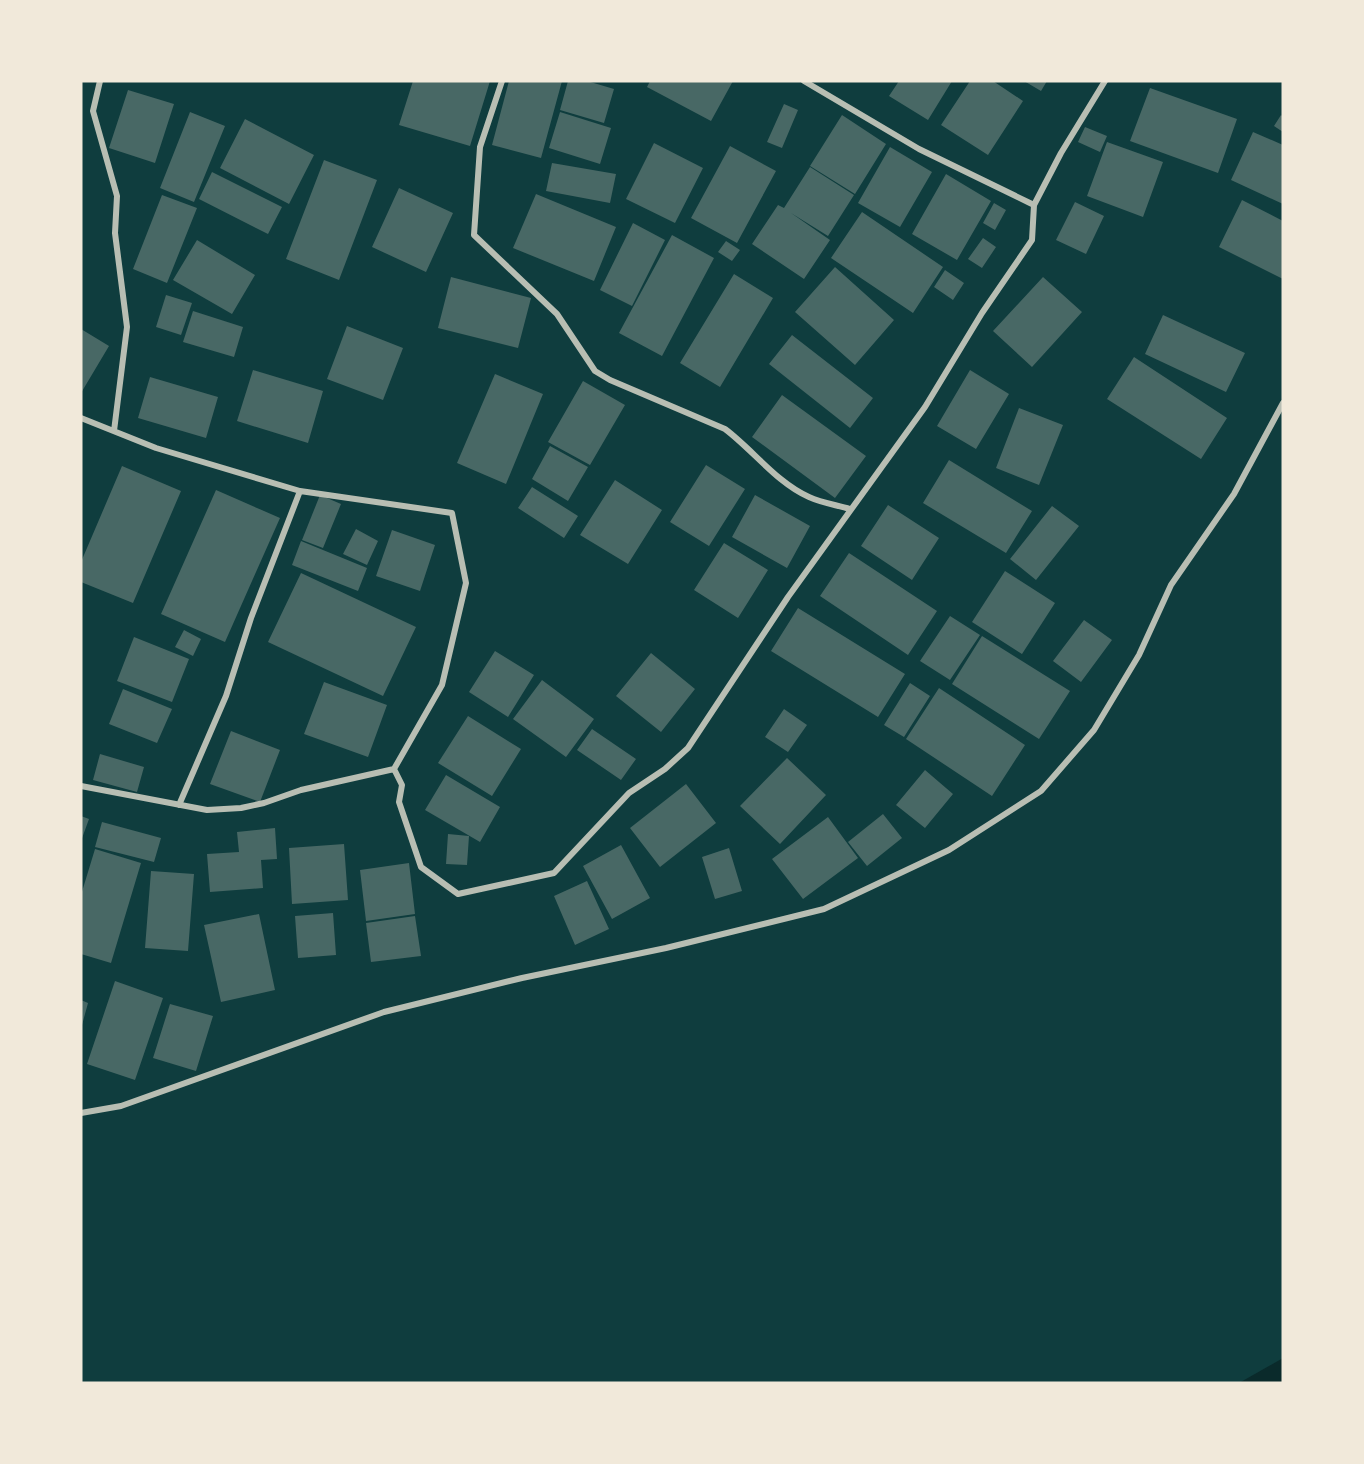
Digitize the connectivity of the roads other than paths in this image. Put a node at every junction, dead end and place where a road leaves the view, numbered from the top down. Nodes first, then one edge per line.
1 (100, 81) edge
2 (502, 81) edge
3 (804, 81) edge
4 (1105, 81) edge
5 (1034, 205) junction
6 (1283, 403) edge
7 (81, 418) edge
8 (114, 431) junction
9 (300, 491) junction
10 (850, 509) junction
11 (394, 769) junction
12 (81, 786) edge
13 (179, 805) junction
14 (81, 1113) edge

1 - 8 street
2 - 10 street
3 - 5 street
4 - 5 street
5 - 10 street
6 - 14 street
7 - 8 street
8 - 9 street
9 - 11 street
9 - 13 street
10 - 11 street
11 - 13 street
12 - 13 street

